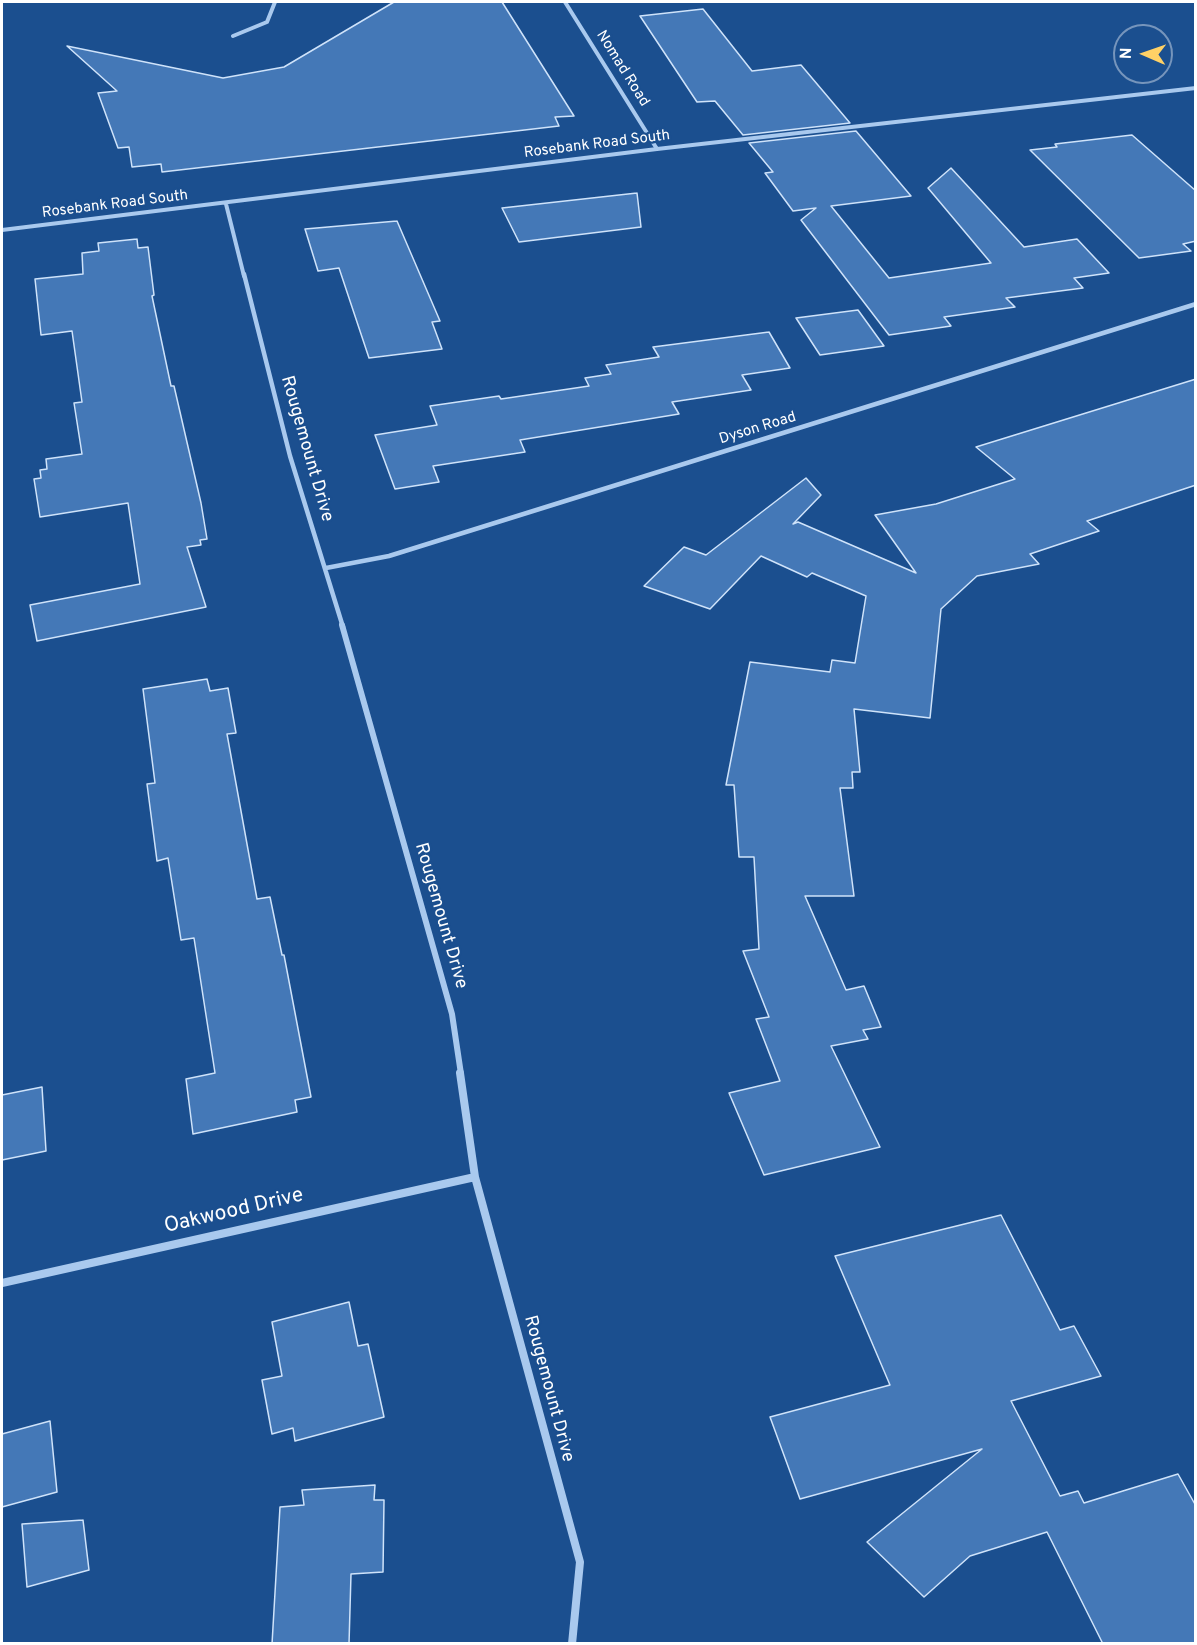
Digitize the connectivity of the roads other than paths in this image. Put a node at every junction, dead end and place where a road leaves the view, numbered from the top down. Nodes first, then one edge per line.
1 (275, 2) edge
2 (565, 2) edge
3 (232, 36) dead end
4 (1196, 88) edge
5 (657, 149) junction
6 (226, 204) junction
7 (2, 230) edge
8 (1196, 304) edge
9 (326, 568) junction
10 (475, 1177) junction
11 (2, 1283) edge
12 (572, 1644) edge

1 - 3 street
2 - 5 street, Nomad Road
4 - 5 street, Rosebank Road South
5 - 6 street, Rosebank Road South
6 - 7 street, Rosebank Road South
6 - 9 street, Rougemount Drive
8 - 9 street, Dyson Road
9 - 10 street, Rougemount Drive
10 - 11 street, Oakwood Drive
10 - 12 street, Rougemount Drive

